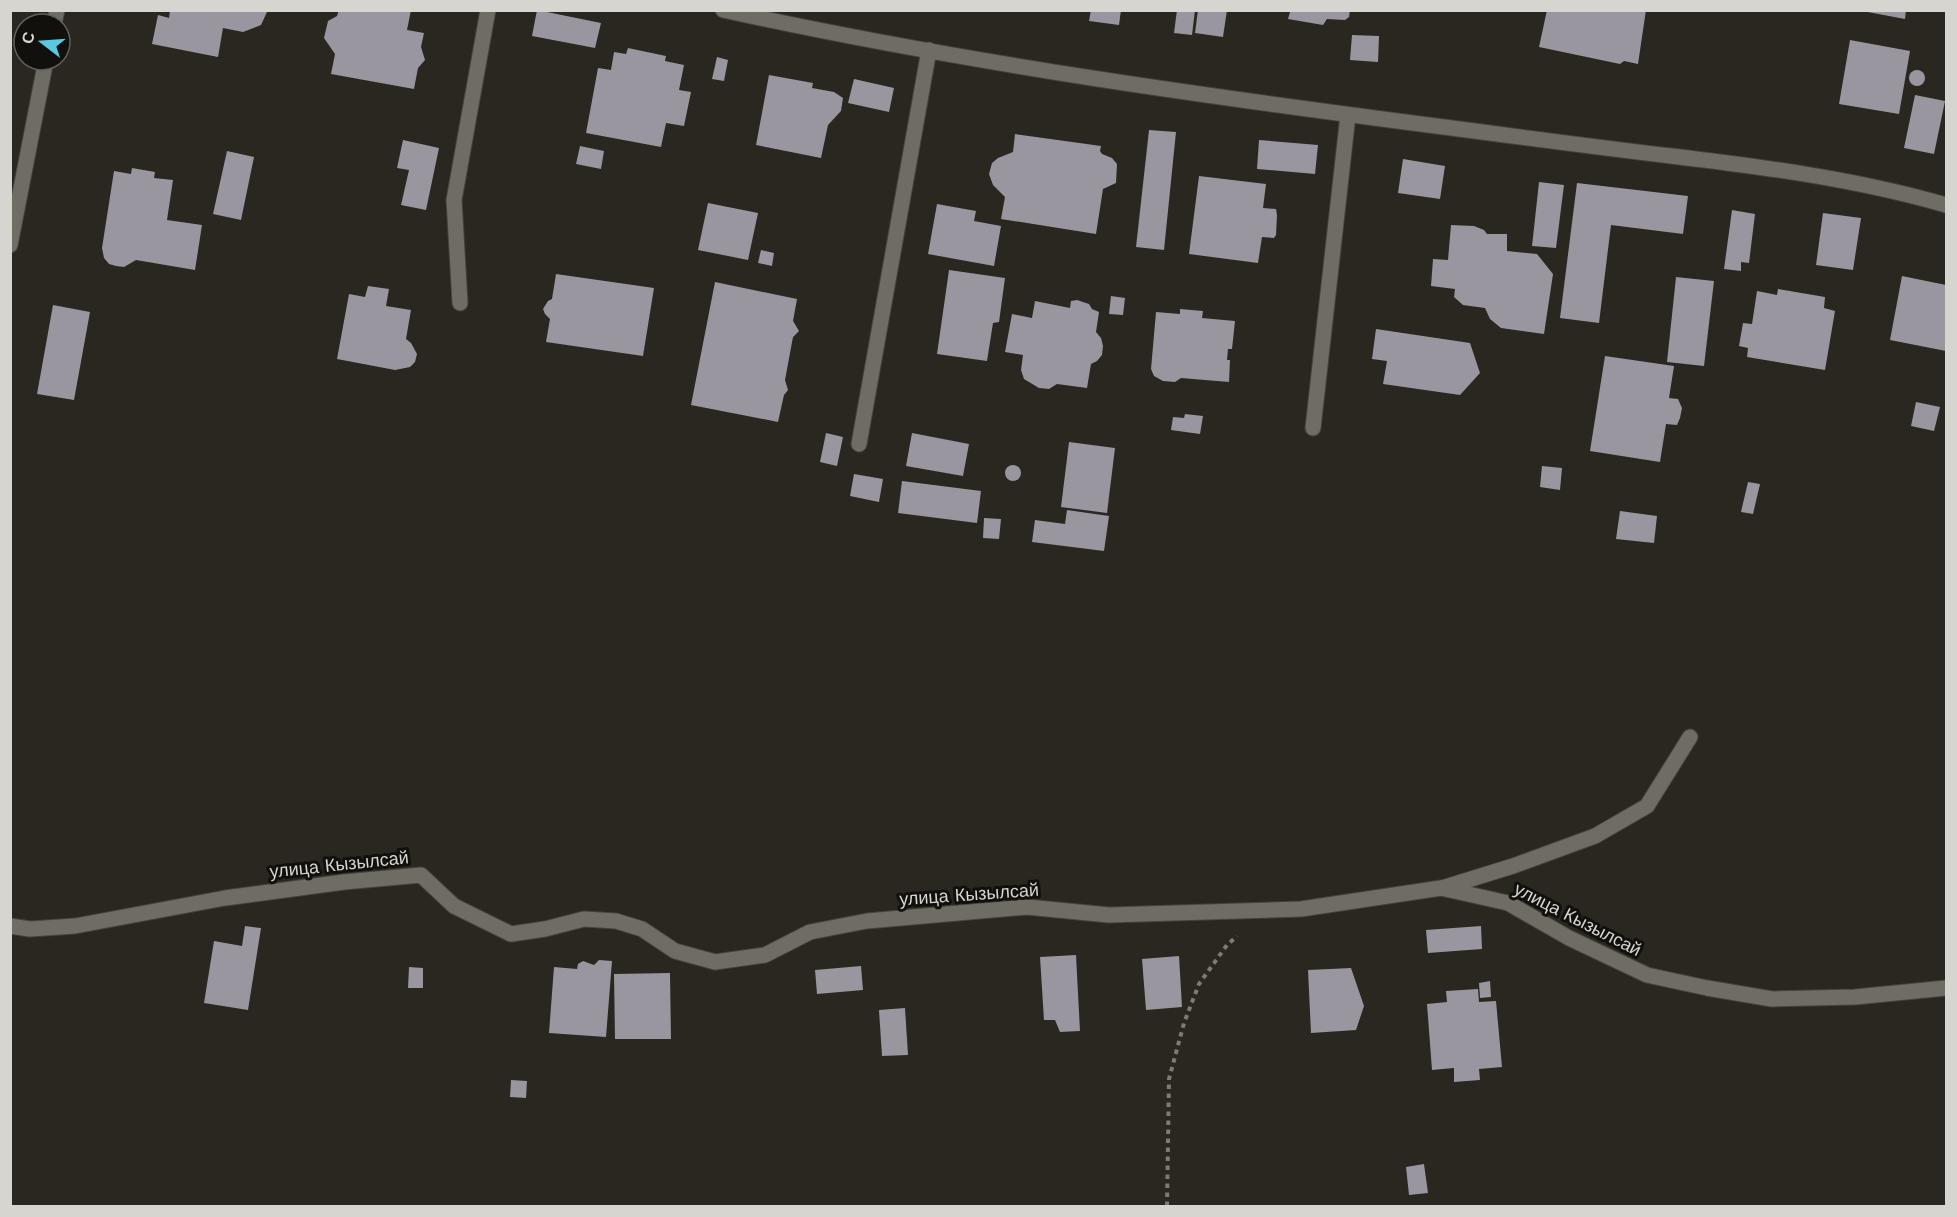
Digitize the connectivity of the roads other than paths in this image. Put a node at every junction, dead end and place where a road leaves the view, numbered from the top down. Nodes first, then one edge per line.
1 (488, 10) edge
2 (723, 10) edge
3 (929, 50) junction
4 (44, 72) edge
5 (1348, 115) junction
6 (1947, 205) edge
7 (10, 245) edge
8 (460, 303) dead end
9 (1313, 429) dead end
10 (859, 444) dead end
11 (1690, 737) dead end
12 (1441, 888) junction
13 (10, 926) edge
14 (1947, 988) edge

1 - 8 street
2 - 3 street
3 - 5 street
3 - 10 street
4 - 7 street
5 - 6 street
5 - 9 street
11 - 12 street
12 - 13 street, улица Кызылсай
12 - 14 street, улица Кызылсай

